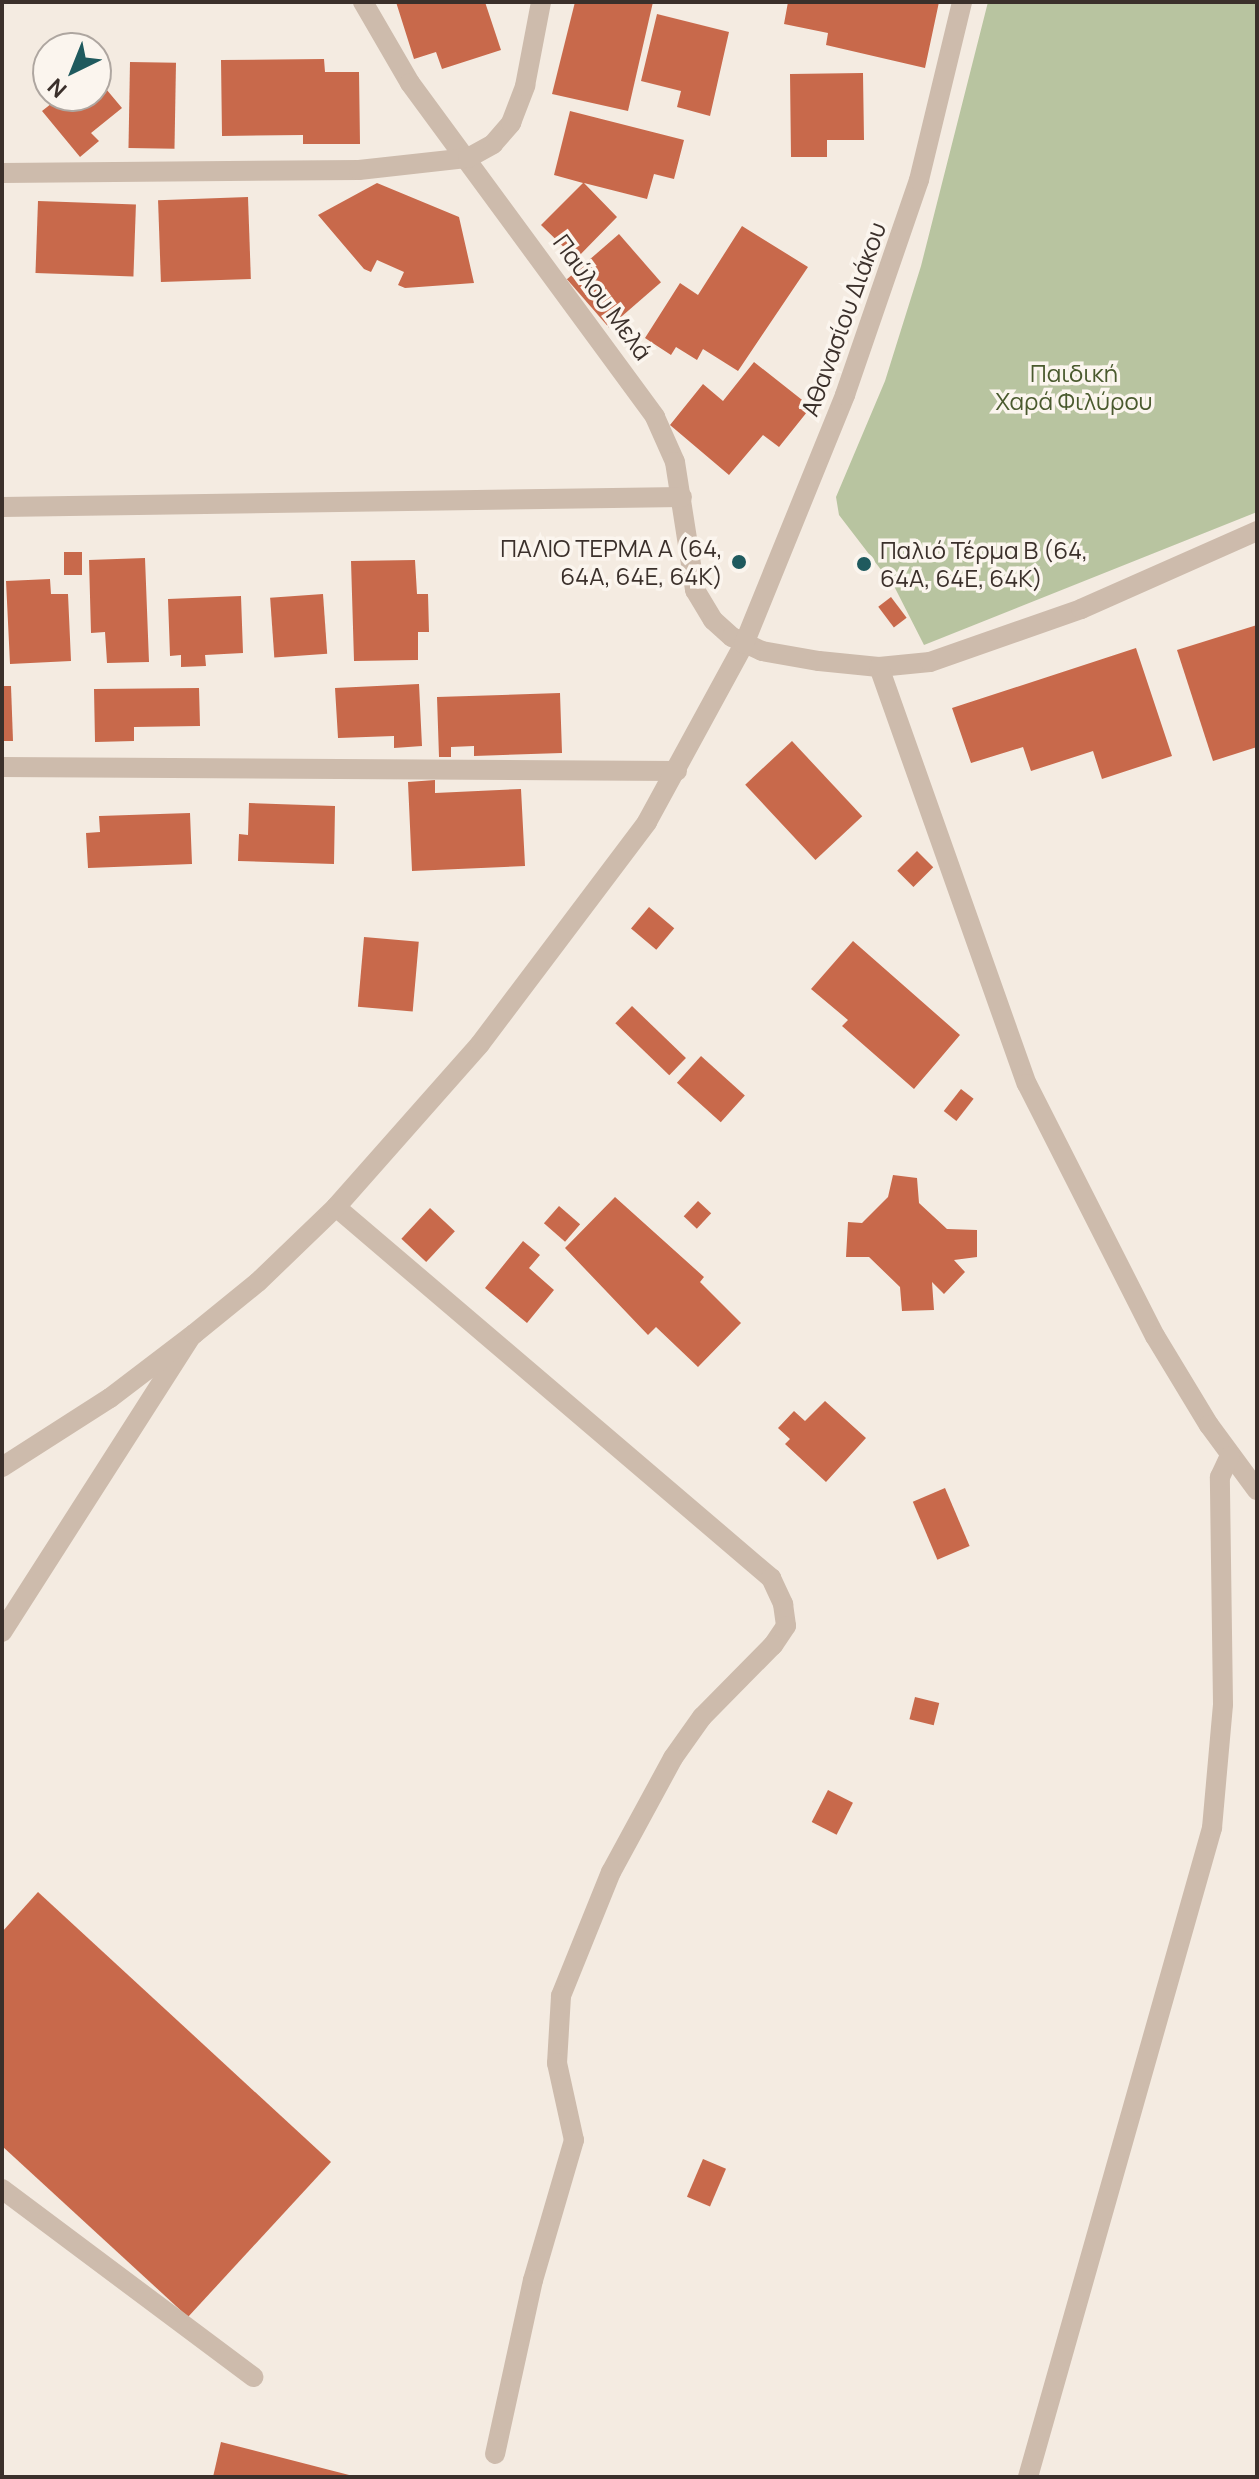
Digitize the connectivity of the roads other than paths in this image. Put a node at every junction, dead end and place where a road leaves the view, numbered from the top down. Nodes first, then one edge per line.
1 (363, 2) edge
2 (541, 2) edge
3 (962, 2) edge
4 (468, 158) junction
5 (2, 173) edge
6 (682, 497) junction
7 (2, 507) edge
8 (1257, 531) edge
9 (744, 644) junction
10 (879, 667) junction
11 (2, 767) edge
12 (677, 771) junction
13 (336, 1207) junction
14 (194, 1334) junction
15 (1230, 1456) junction
16 (2, 1467) edge
17 (1257, 1490) edge
18 (2, 1632) edge
19 (2, 2189) edge
20 (253, 2377) dead end
21 (495, 2454) dead end
22 (1028, 2477) edge

1 - 4 street, Παύλου Μελά
2 - 4 street
3 - 9 street, Αθανασίου Διάκου
4 - 5 street
4 - 6 street, Παύλου Μελά
6 - 7 street
6 - 9 street, Παύλου Μελά
8 - 10 street
9 - 10 street
9 - 12 street, Αθανασίου Διάκου
10 - 15 street
11 - 12 street
12 - 13 street, Αθανασίου Διάκου
13 - 14 street, Αθανασίου Διάκου
13 - 21 street
14 - 16 street, Αθανασίου Διάκου
14 - 18 street
15 - 17 street
15 - 22 street
19 - 20 street

